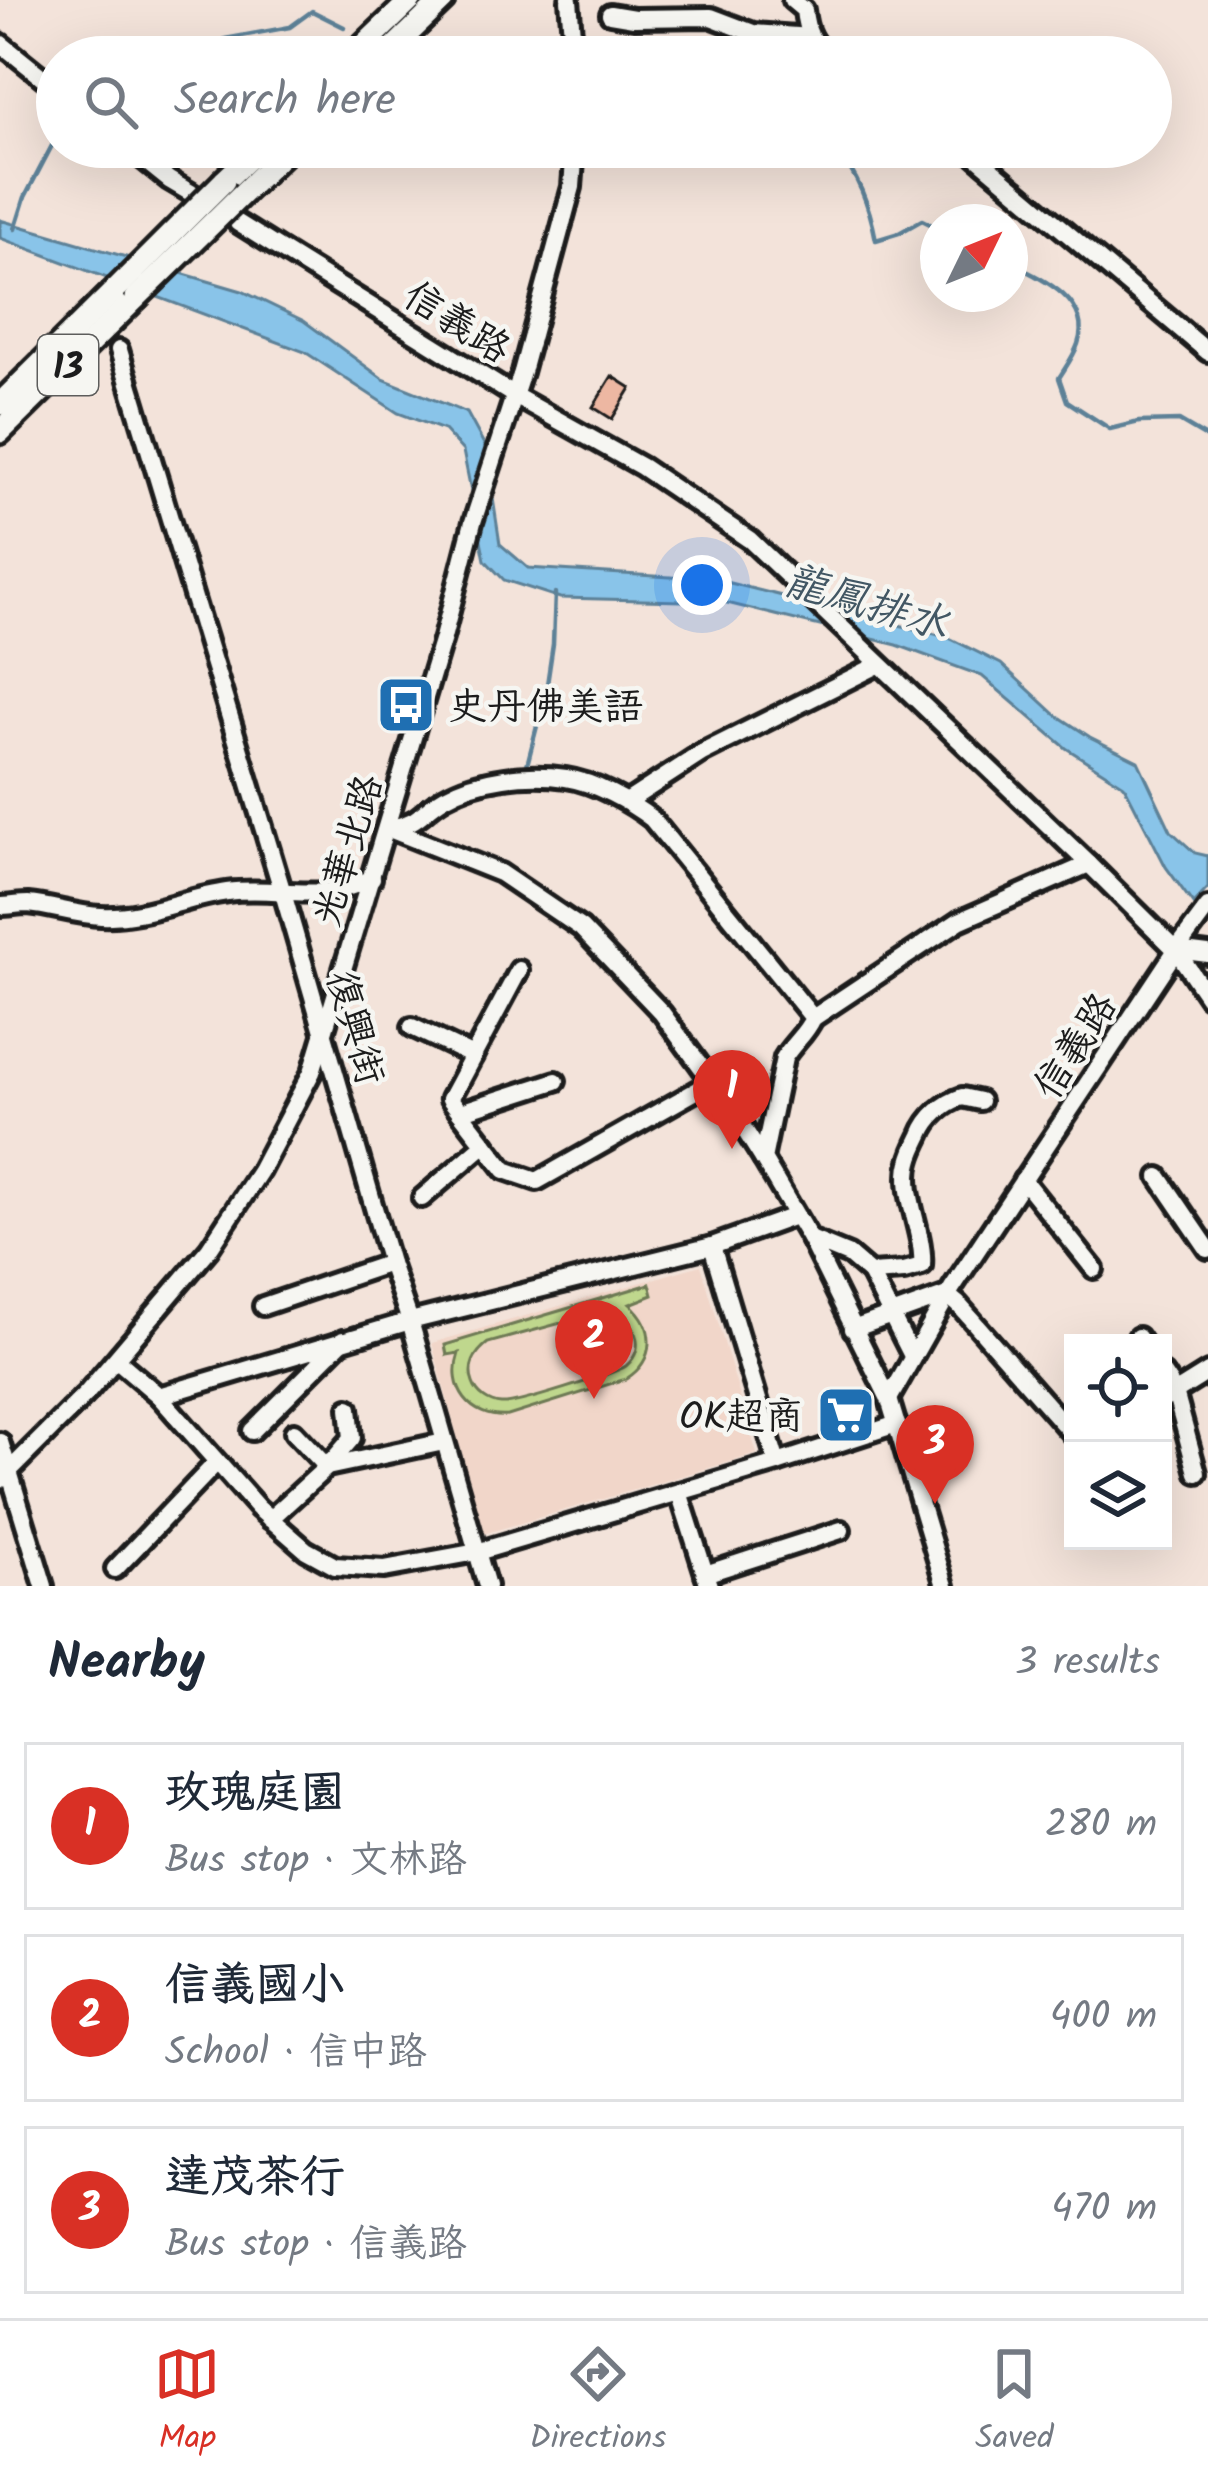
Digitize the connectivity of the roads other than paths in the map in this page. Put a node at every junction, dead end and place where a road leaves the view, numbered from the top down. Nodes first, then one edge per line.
1 (411, 0) edge
2 (442, 0) edge
3 (568, 0) edge
4 (792, 0) edge
5 (610, 14) dead end
6 (374, 36) edge
7 (405, 36) edge
8 (572, 36) edge
9 (788, 36) edge
10 (810, 36) edge
11 (0, 43) edge
12 (36, 72) edge
13 (154, 168) edge
14 (246, 168) edge
15 (261, 168) edge
16 (573, 168) edge
17 (990, 168) edge
18 (234, 187) junction
19 (190, 193) dead end
20 (238, 223) dead end
21 (126, 294) junction
22 (119, 350) dead end
23 (1208, 352) edge
24 (515, 396) junction
25 (0, 404) edge
26 (0, 432) edge
27 (878, 665) junction
28 (628, 802) junction
29 (387, 828) junction
30 (1089, 864) junction
31 (372, 878) junction
32 (283, 893) junction
33 (0, 906) edge
34 (1208, 907) edge
35 (1176, 950) junction
36 (1208, 954) edge
37 (519, 970) dead end
38 (1208, 997) edge
39 (813, 1018) junction
40 (412, 1028) dead end
41 (324, 1035) junction
42 (473, 1056) junction
43 (556, 1081) dead end
44 (712, 1082) junction
45 (980, 1101) dead end
46 (460, 1112) junction
47 (485, 1144) junction
48 (763, 1159) junction
49 (1159, 1178) dead end
50 (1024, 1180) junction
51 (422, 1198) dead end
52 (795, 1216) junction
53 (810, 1239) junction
54 (712, 1246) junction
55 (1208, 1249) edge
56 (390, 1263) junction
57 (1094, 1269) dead end
58 (870, 1273) junction
59 (947, 1295) junction
60 (263, 1306) dead end
61 (890, 1316) junction
62 (410, 1321) junction
63 (853, 1329) junction
64 (344, 1340) junction
65 (912, 1356) junction
66 (116, 1360) junction
67 (1208, 1372) edge
68 (1172, 1393) edge
69 (159, 1396) junction
70 (890, 1399) junction
71 (1172, 1403) edge
72 (349, 1408) dead end
73 (897, 1424) junction
74 (1064, 1425) edge
75 (252, 1431) dead end
76 (294, 1432) dead end
77 (0, 1442) edge
78 (444, 1442) junction
79 (216, 1463) junction
80 (777, 1463) junction
81 (327, 1467) junction
82 (1197, 1473) dead end
83 (4, 1476) edge
84 (680, 1492) junction
85 (270, 1519) junction
86 (841, 1530) dead end
87 (477, 1552) junction
88 (116, 1569) dead end
89 (707, 1580) edge
90 (44, 1586) edge
91 (487, 1586) edge
92 (946, 1586) edge

1 - 6 main road
2 - 7 main road
3 - 8 street
4 - 10 street
5 - 9 street
11 - 12 street
13 - 19 street
14 - 18 main road, 13
15 - 18 main road, 13
16 - 24 street, 光華北路
17 - 23 street
18 - 21 main road, 13, bridge
20 - 24 street, 信義路
21 - 25 main road, 13
21 - 26 main road, 13
22 - 32 street, 復興街
24 - 27 street, 信義路
24 - 29 street, 光華北路
27 - 28 street
27 - 30 street
28 - 29 street
28 - 39 street
29 - 31 street, 光華北路
29 - 44 street
30 - 35 street
30 - 39 street
31 - 32 street
31 - 41 street, 光華北路
32 - 33 street
32 - 41 street, 復興街
34 - 35 street, 信義路
35 - 36 street
35 - 38 street
35 - 50 street, 信義路
37 - 42 street
39 - 48 street
40 - 42 street
41 - 56 street, 復興街
41 - 66 street, 光華北路
42 - 46 street
43 - 46 street
44 - 47 street
44 - 48 street
45 - 58 street
46 - 47 street
47 - 51 street
48 - 52 street
49 - 55 street
50 - 57 street
50 - 59 street, 信義路
52 - 53 street
52 - 54 street
53 - 58 street
53 - 63 street
54 - 62 street
54 - 80 street
56 - 60 street
56 - 62 street, 復興街
58 - 61 street
59 - 61 street
59 - 65 street, 信義路
59 - 74 street
61 - 63 street
61 - 65 street
62 - 64 street
62 - 78 street, 復興街
63 - 70 street
64 - 69 street
64 - 75 street
65 - 70 street, 信義路
66 - 69 street
66 - 83 street, 光華北路
67 - 68 street
69 - 79 street
70 - 73 street
71 - 82 street
72 - 81 street
73 - 80 street
73 - 92 street
76 - 81 street
77 - 83 street
78 - 81 street
78 - 87 street, 復興街
79 - 85 street
79 - 88 street
80 - 84 street
81 - 85 street
83 - 90 street
84 - 87 street
84 - 89 street
85 - 87 street
86 - 89 street
87 - 91 street, 復興街

